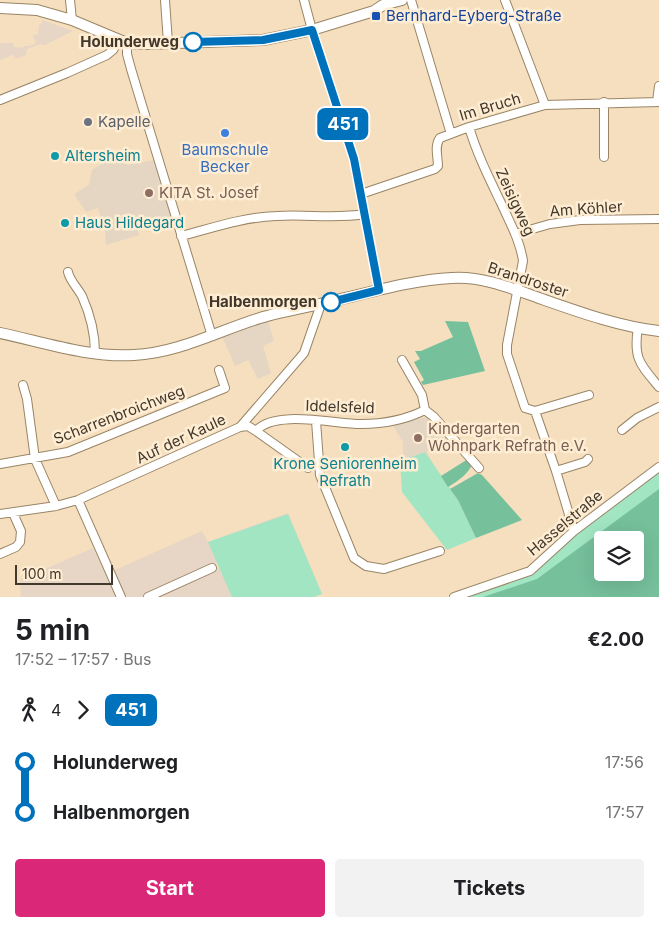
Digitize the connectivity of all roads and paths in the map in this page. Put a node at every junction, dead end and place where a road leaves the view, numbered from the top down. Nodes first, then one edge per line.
1 (70, 0) edge
2 (165, 0) edge
3 (304, 0) edge
4 (402, 0) edge
5 (411, 0) edge
6 (505, 0) edge
7 (0, 8) edge
8 (72, 20) junction
9 (312, 30) junction
10 (123, 41) junction
11 (168, 42) junction
12 (659, 86) edge
13 (0, 100) edge
14 (604, 102) junction
15 (658, 102) edge
16 (545, 105) junction
17 (469, 128) junction
18 (451, 134) junction
19 (604, 157) dead end
20 (361, 194) junction
21 (365, 214) junction
22 (659, 219) edge
23 (515, 234) junction
24 (181, 236) junction
25 (68, 272) dead end
26 (379, 290) junction
27 (518, 290) junction
28 (321, 304) junction
29 (638, 327) junction
30 (659, 331) edge
31 (0, 333) edge
32 (212, 336) junction
33 (95, 353) junction
34 (402, 360) dead end
35 (219, 370) dead end
36 (23, 385) dead end
37 (659, 388) edge
38 (589, 395) dead end
39 (659, 407) edge
40 (425, 410) junction
41 (535, 411) junction
42 (316, 420) junction
43 (240, 427) junction
44 (622, 430) dead end
45 (256, 431) junction
46 (35, 459) junction
47 (588, 459) dead end
48 (0, 464) edge
49 (659, 467) edge
50 (308, 468) dead end
51 (479, 468) dead end
52 (556, 471) junction
53 (78, 500) junction
54 (56, 506) junction
55 (0, 514) edge
56 (13, 514) junction
57 (574, 531) junction
58 (440, 551) dead end
59 (0, 554) edge
60 (212, 568) dead end
61 (120, 597) edge
62 (148, 597) edge
63 (454, 597) edge

1 - 8 street
2 - 11 street
3 - 9 street
4 - 9 street
5 - 18 street
6 - 16 street
7 - 8 street
8 - 10 street
9 - 11 street
9 - 20 street
10 - 11 street
10 - 13 street
10 - 24 street
12 - 15 street
14 - 15 street, Im Bruch
14 - 16 street, Im Bruch
14 - 19 street
16 - 17 street, Im Bruch
17 - 18 street, Im Bruch
17 - 23 street, Zeisigweg
18 - 20 street, Im Bruch
20 - 21 street
21 - 24 street
21 - 26 street
22 - 23 street, Am Köhler
23 - 27 street, Zeisigweg
24 - 32 street
25 - 33 street
26 - 27 street, Brandroster
26 - 28 street, Brandroster
27 - 29 street, Brandroster
27 - 41 street, Zeisigweg
28 - 32 street
28 - 43 street, Auf der Kaule
29 - 30 street, Brandroster
29 - 37 street
31 - 33 street
32 - 33 street
34 - 40 street
35 - 46 street, Scharrenbroichweg
36 - 46 street
38 - 41 street
39 - 44 street
40 - 42 street, Iddelsfeld
40 - 51 street
41 - 52 street
42 - 45 street, Iddelsfeld
42 - 58 street
43 - 45 street
43 - 53 street, Auf der Kaule
45 - 50 street
46 - 48 street, Scharrenbroichweg
46 - 54 street
47 - 52 street
49 - 57 street, Hasselstraße
52 - 57 street
53 - 54 street, Auf der Kaule
53 - 61 street
54 - 56 street, Auf der Kaule
55 - 56 street, Auf der Kaule
56 - 59 street
57 - 63 street, Hasselstraße
60 - 62 street

